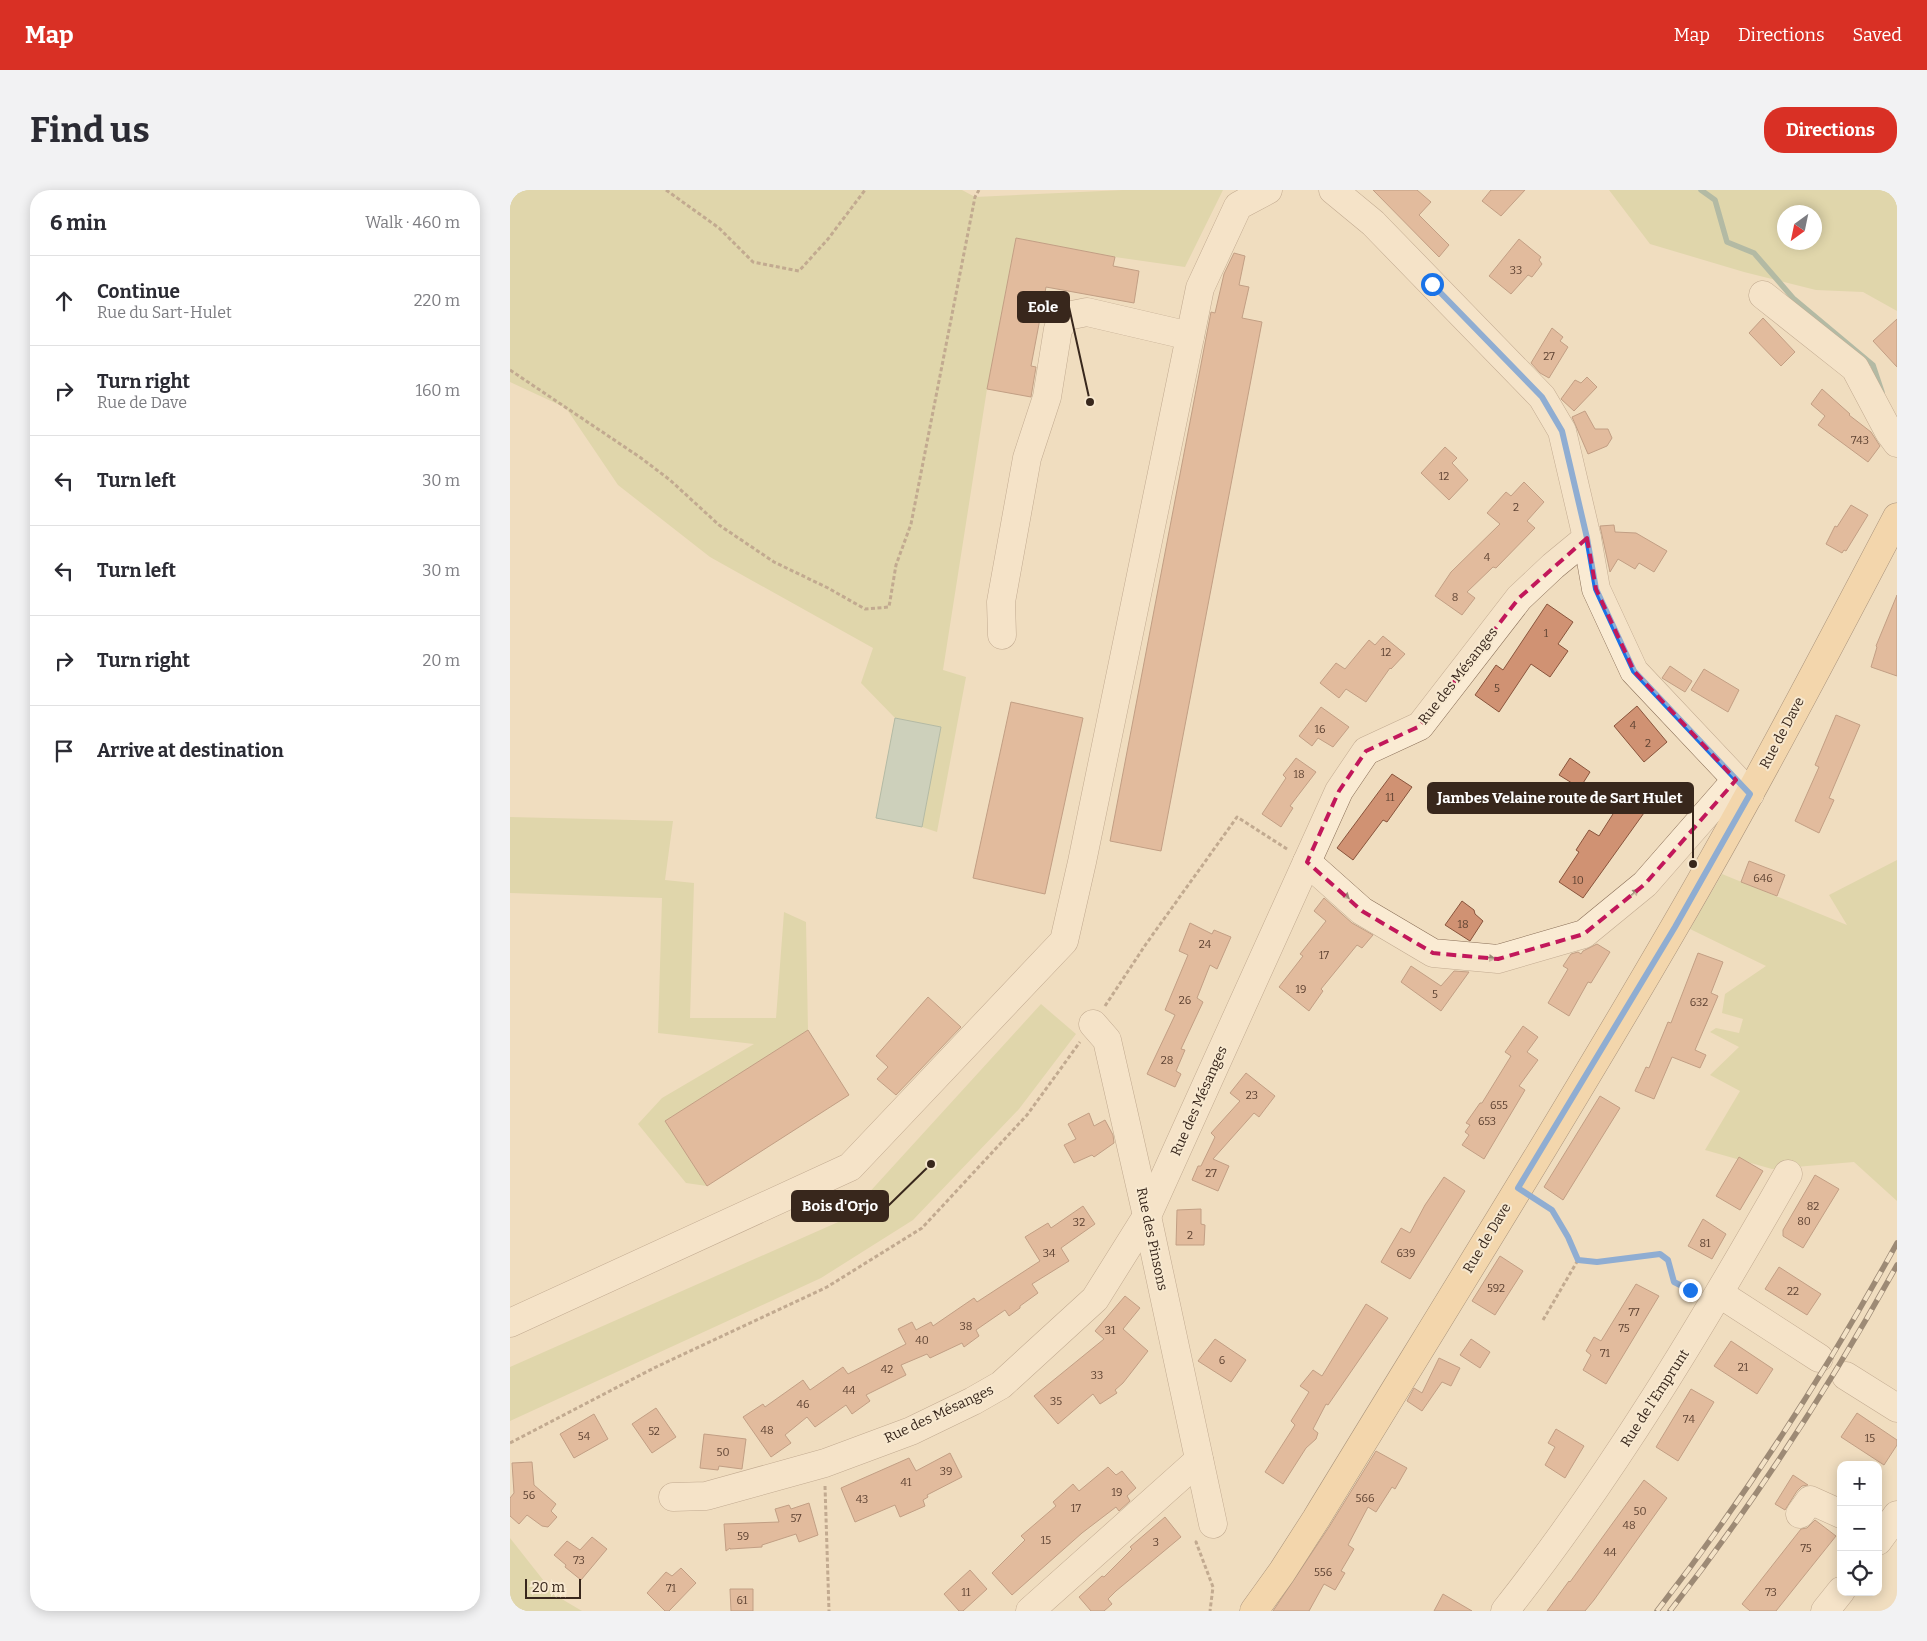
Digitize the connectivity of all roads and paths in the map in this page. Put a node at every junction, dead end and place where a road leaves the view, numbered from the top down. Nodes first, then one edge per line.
1 (666, 190) edge
2 (865, 190) edge
3 (979, 190) edge
4 (1268, 190) edge
5 (1332, 190) edge
6 (1763, 295) dead end
7 (1190, 336) junction
8 (510, 370) edge
9 (1897, 443) edge
10 (1897, 517) edge
11 (1587, 538) junction
12 (1002, 635) dead end
13 (1743, 787) junction
14 (1307, 862) junction
15 (1093, 1024) junction
16 (1788, 1174) dead end
17 (1518, 1188) junction
18 (1147, 1216) junction
19 (1578, 1260) junction
20 (1720, 1294) junction
21 (1543, 1320) dead end
22 (510, 1323) edge
23 (1819, 1358) dead end
24 (1846, 1376) dead end
25 (1897, 1408) edge
26 (510, 1444) edge
27 (1200, 1460) junction
28 (825, 1463) junction
29 (673, 1497) dead end
30 (1837, 1512) edge
31 (1800, 1514) dead end
32 (1213, 1524) joint
33 (1837, 1596) edge
34 (829, 1611) edge
35 (1030, 1611) edge
36 (1210, 1611) edge
37 (1254, 1611) edge
38 (1505, 1611) edge
39 (1824, 1611) edge

1 - 2 path
3 - 8 path
4 - 7 street
5 - 11 street
6 - 9 street
7 - 12 street
7 - 22 street
10 - 13 main road, Rue de Dave
11 - 13 street
11 - 14 street, Rue des Mésanges
14 -> 13 street
13 - 17 main road, Rue de Dave
14 - 15 path
14 - 18 street, Rue des Mésanges
15 - 18 street, Rue des Pinsons
15 - 26 path
16 - 20 street, Rue de l'Emprunt
17 - 19 path
17 - 37 main road, Rue de Dave
18 - 27 street, Rue des Pinsons
18 - 28 street, Rue des Mésanges
19 - 20 path
19 - 21 path
20 - 23 street
20 - 38 street, Rue de l'Emprunt
24 - 25 street
27 - 32 street, Rue des Pinsons
27 - 35 street
28 - 29 street, Rue des Mésanges
28 - 34 path
30 - 31 street
32 - 36 path
33 - 39 street

